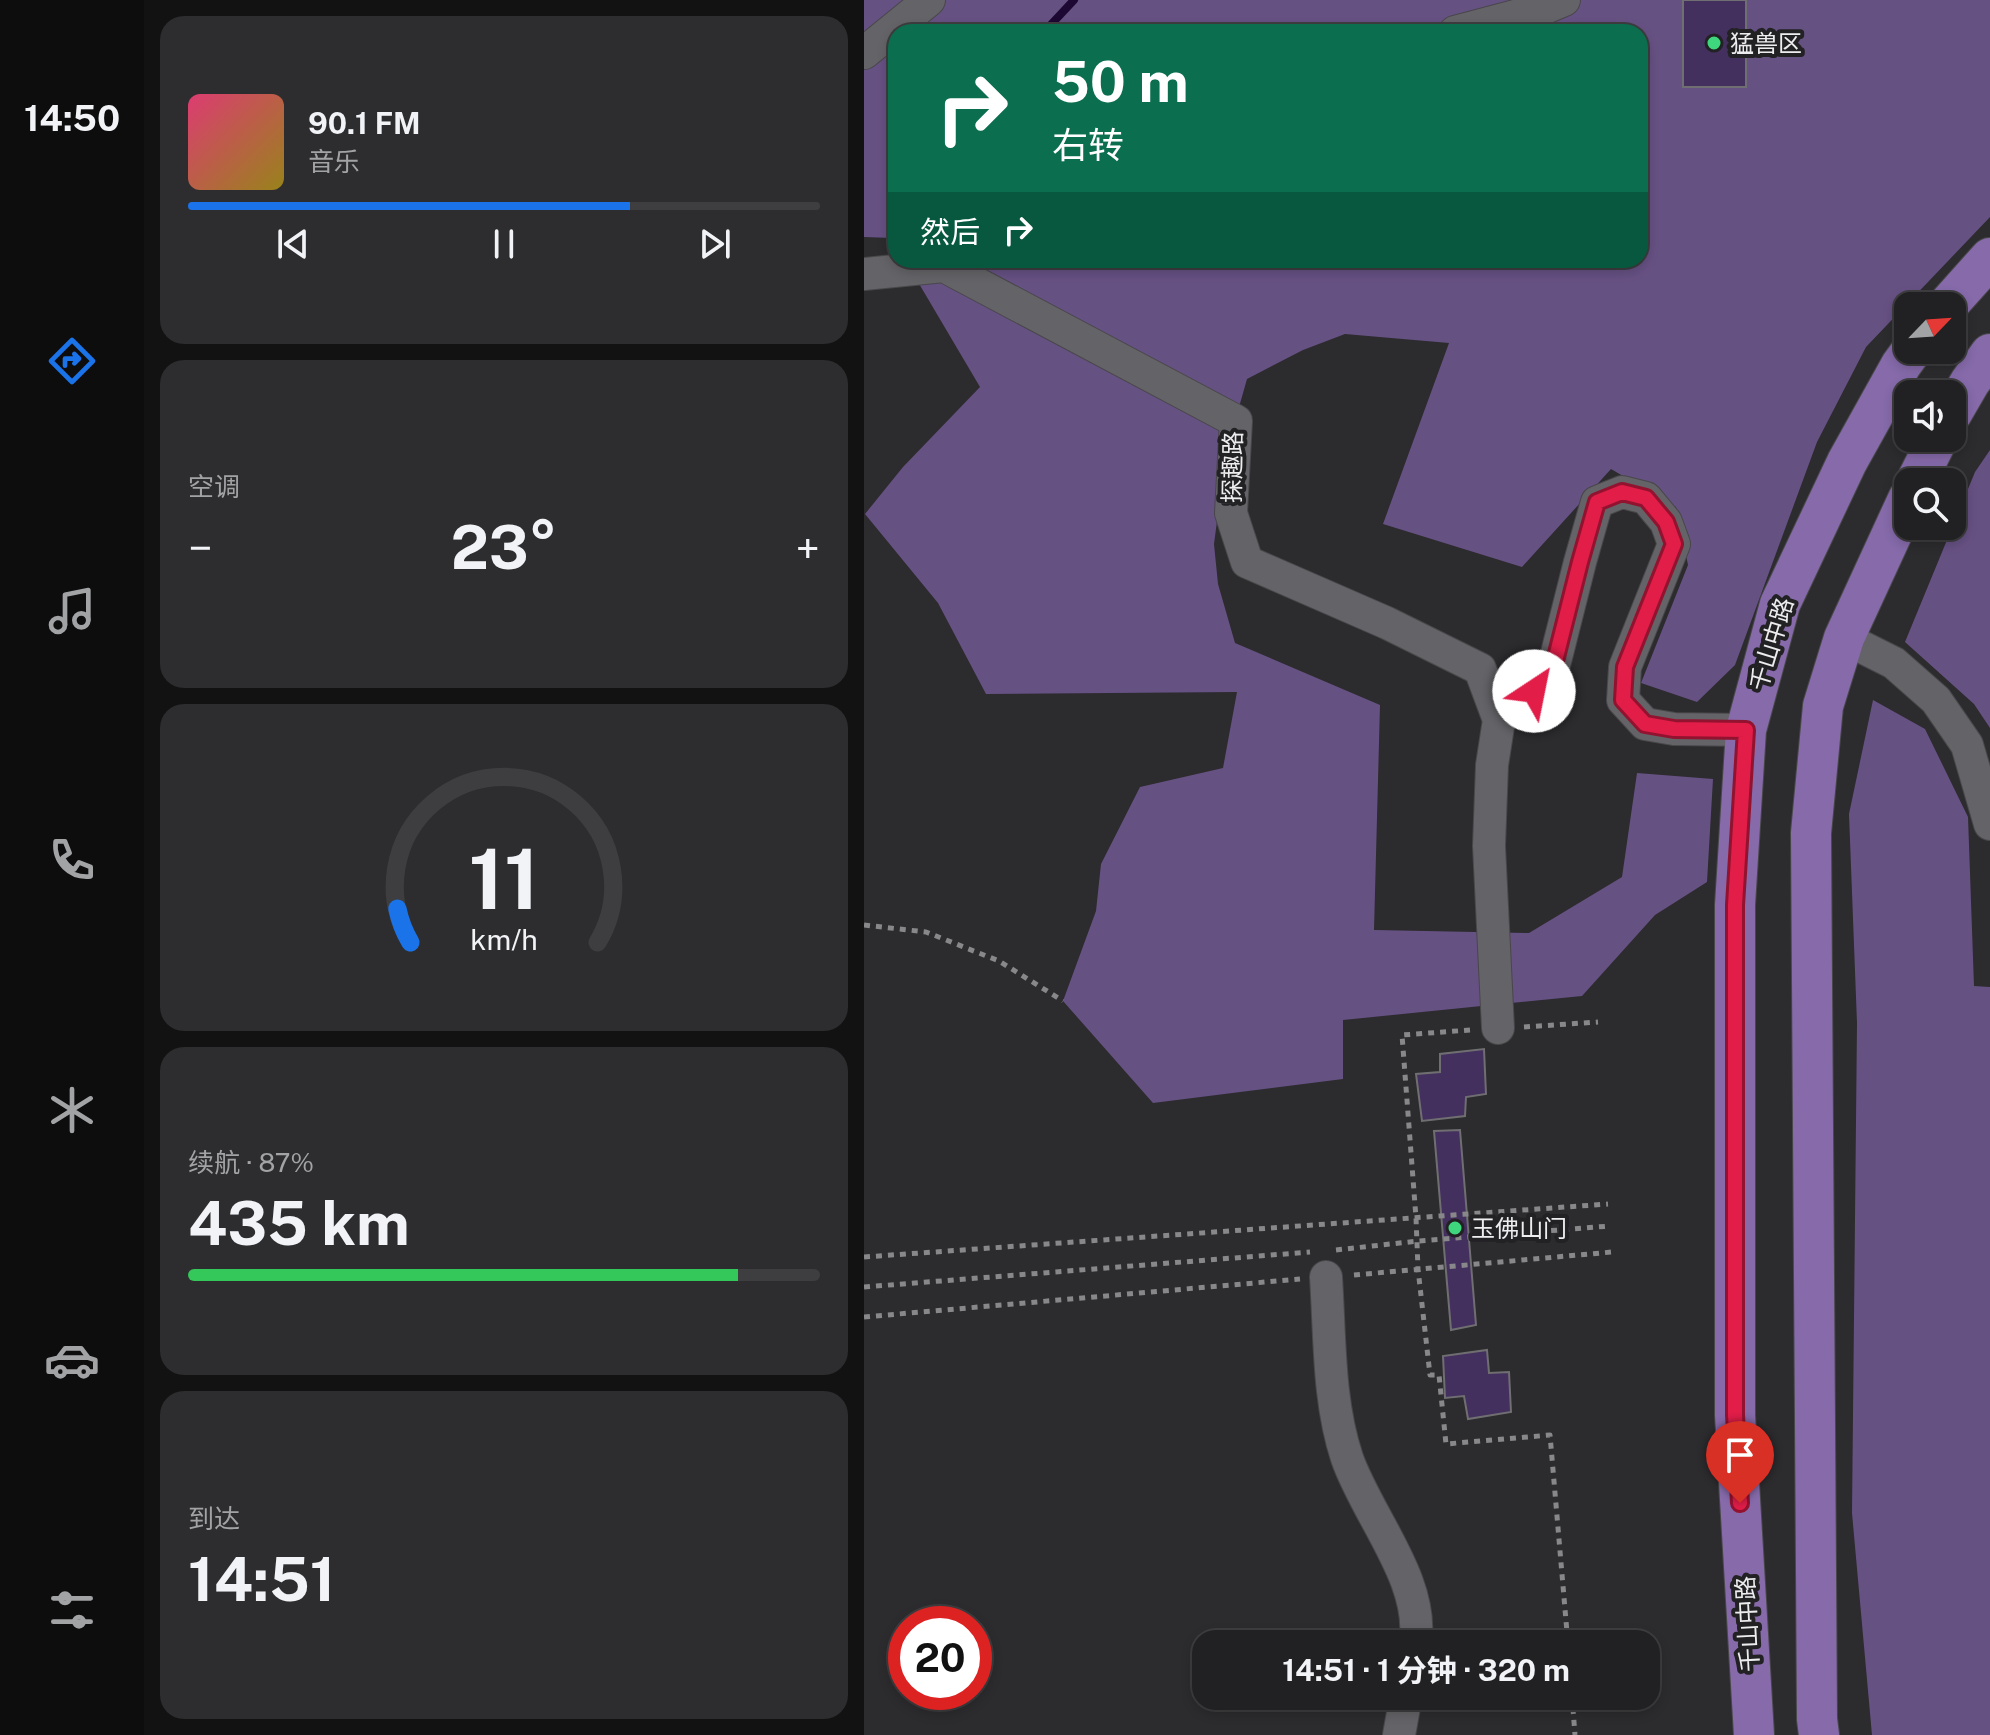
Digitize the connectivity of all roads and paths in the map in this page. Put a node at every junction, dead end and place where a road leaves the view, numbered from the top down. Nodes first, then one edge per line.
1 (929, 0) edge
2 (1564, 0) edge
3 (900, 24) edge
4 (1485, 24) edge
5 (888, 33) edge
6 (864, 53) edge
7 (1990, 258) edge
8 (911, 268) edge
9 (960, 268) edge
10 (864, 274) edge
11 (1960, 292) edge
12 (1990, 354) edge
13 (1902, 364) edge
14 (1966, 389) edge
15 (1894, 529) edge
16 (1844, 638) junction
17 (1499, 720) junction
18 (1746, 730) junction
19 (1990, 824) edge
20 (864, 925) edge
21 (1063, 1001) dead end
22 (1598, 1022) dead end
23 (1498, 1028) junction
24 (1608, 1204) dead end
25 (1416, 1218) junction
26 (1610, 1226) dead end
27 (1418, 1241) junction
28 (1612, 1252) dead end
29 (864, 1257) edge
30 (1326, 1259) junction
31 (1418, 1269) junction
32 (1380, 1272) dead end
33 (864, 1287) edge
34 (864, 1317) edge
35 (1418, 1630) edge
36 (1567, 1630) edge
37 (1403, 1710) edge
38 (1573, 1710) edge
39 (1399, 1735) edge
40 (1575, 1735) edge
41 (1754, 1735) edge
42 (1819, 1735) edge

1 - 3 lane
2 - 4 lane
5 - 6 lane
7 - 11 main road
8 - 10 lane, 探趣路
9 - 17 lane, 探趣路
12 - 14 main road
13 - 18 main road, 千山中路
15 - 16 main road
16 - 19 lane
16 - 42 main road
17 - 18 lane
17 - 23 lane
18 - 41 main road, 千山中路
20 - 21 path
22 - 23 path
23 - 25 path
24 - 25 path
25 - 27 path
25 - 29 path
26 - 27 path
27 - 30 path
27 - 31 path
28 - 31 path
30 - 33 path
30 - 34 path
30 - 35 lane
31 - 32 path
31 - 36 path
37 - 39 lane
38 - 40 path

